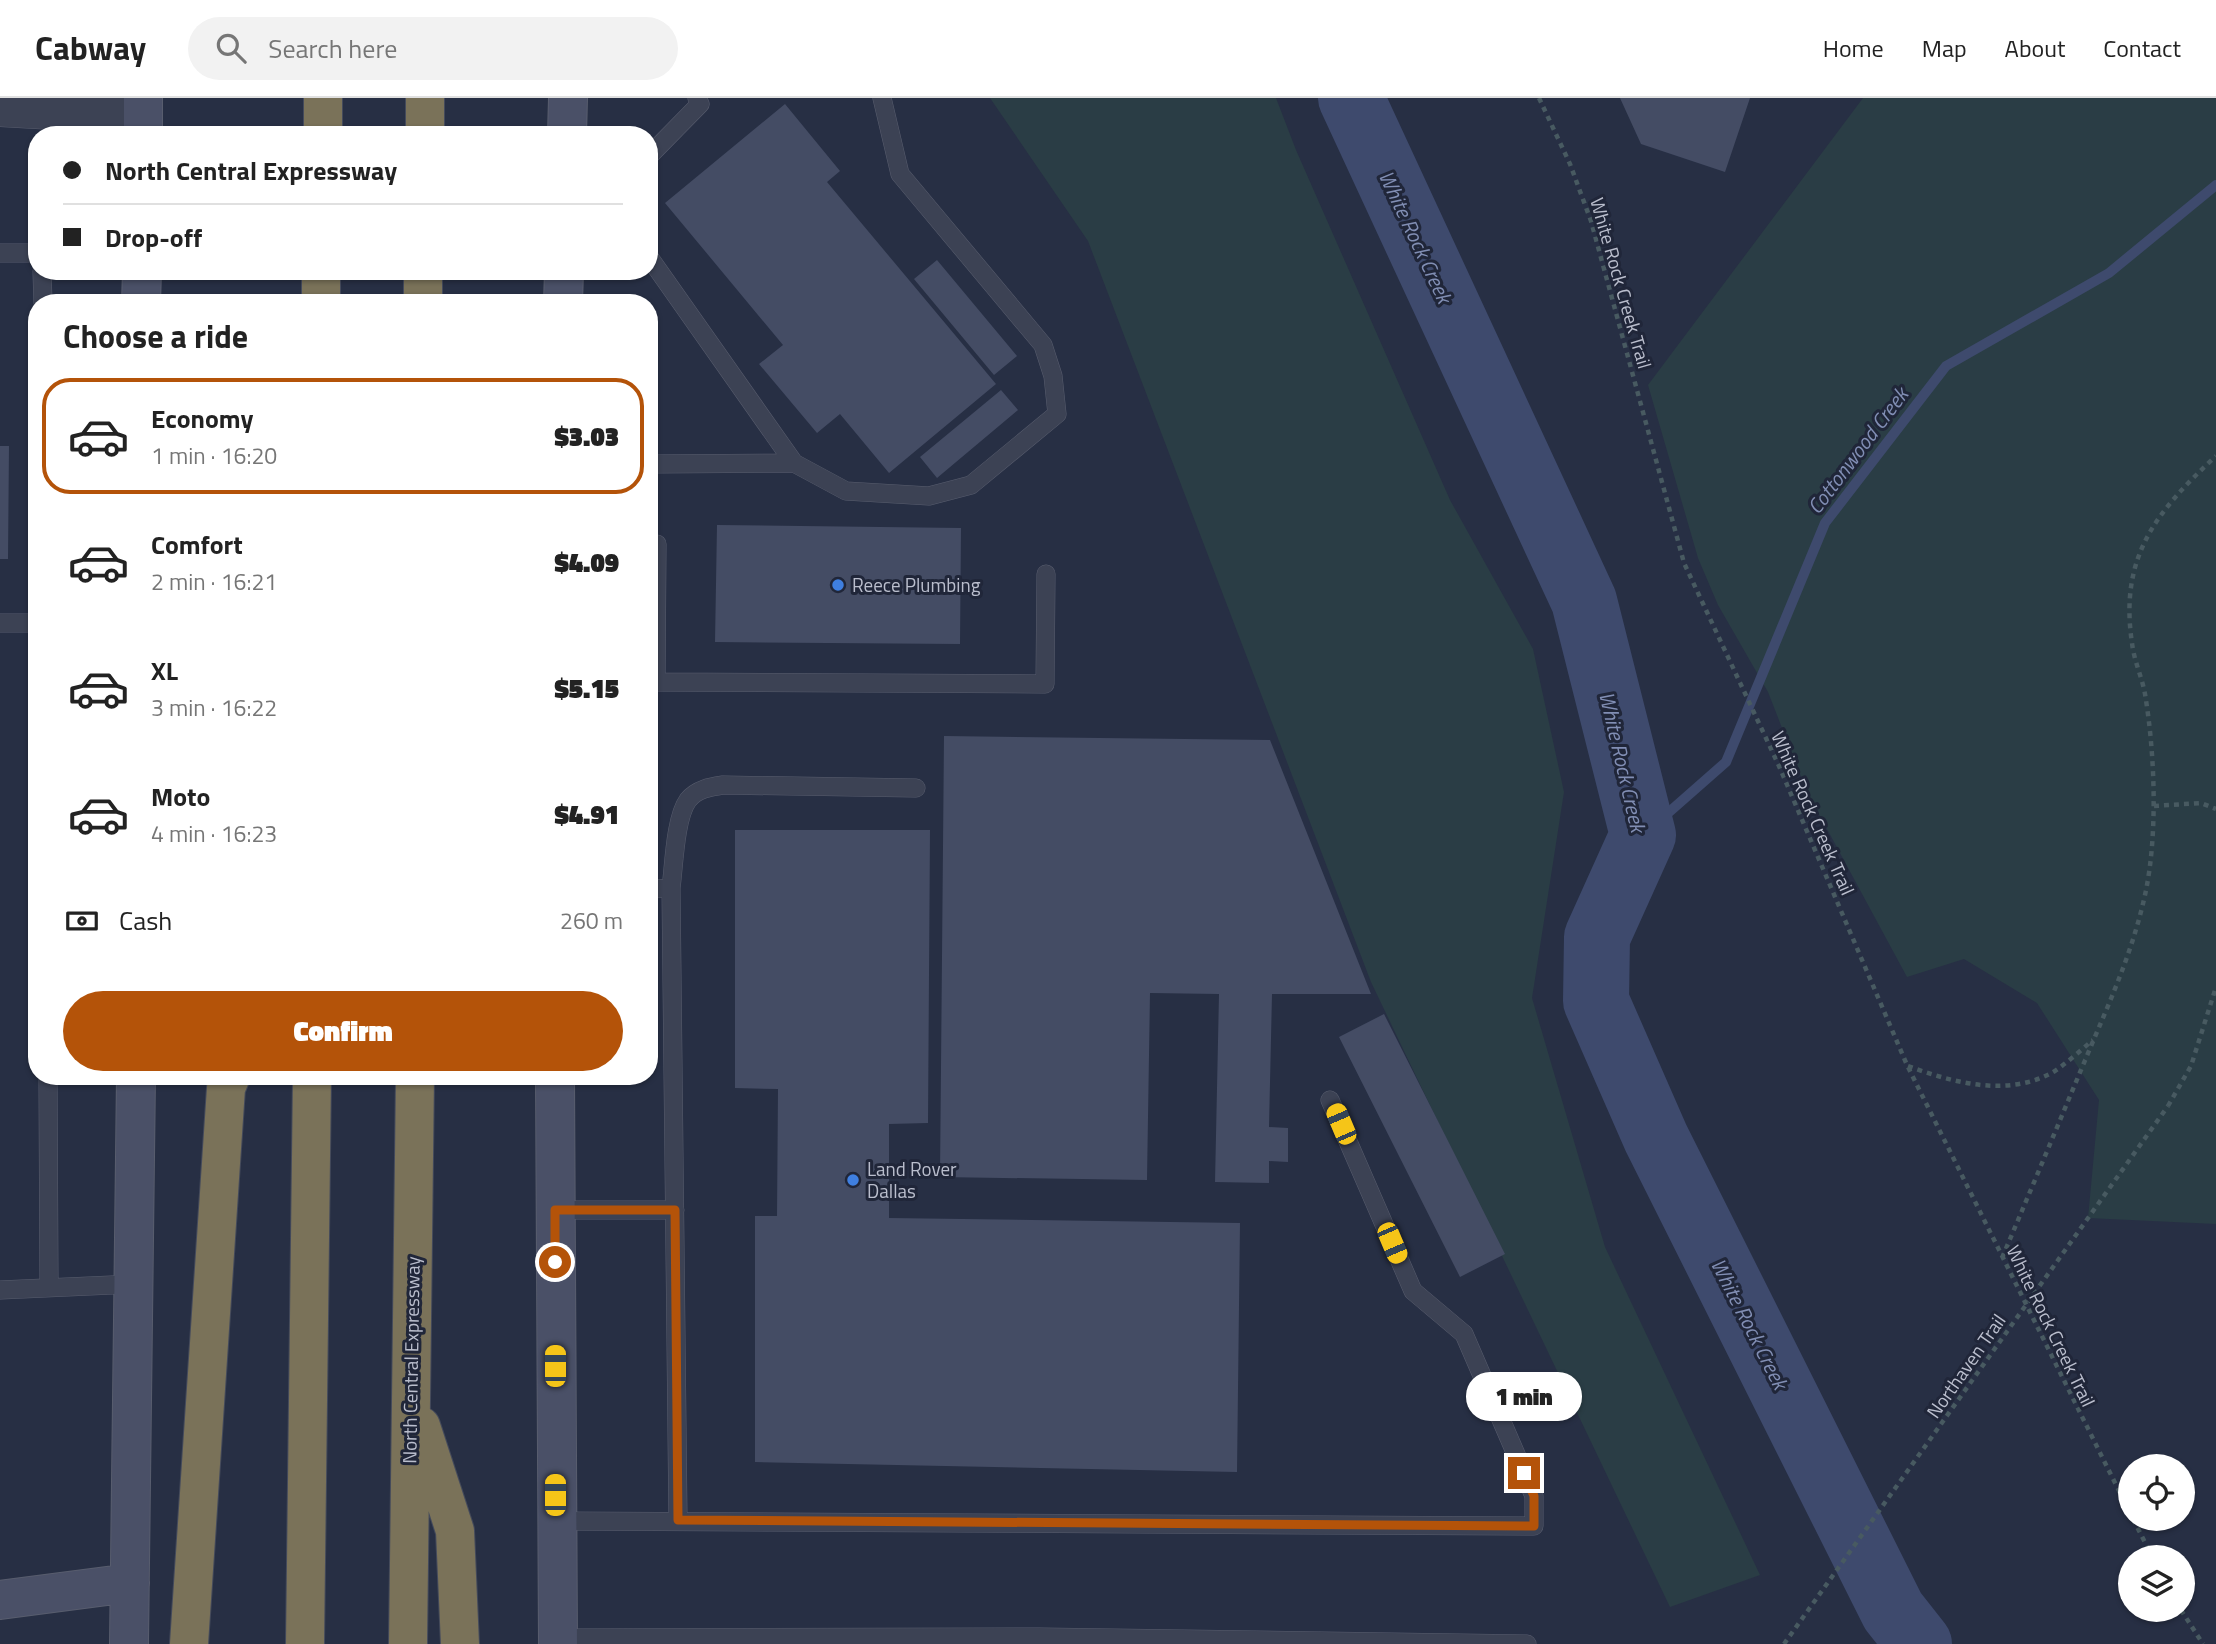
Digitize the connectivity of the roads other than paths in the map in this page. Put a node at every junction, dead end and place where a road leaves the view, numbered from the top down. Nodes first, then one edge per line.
1 (323, 98) edge
2 (425, 98) edge
3 (568, 98) edge
4 (697, 98) edge
5 (882, 98) edge
6 (0, 108) edge
7 (143, 116) edge
8 (323, 126) edge
9 (425, 126) edge
10 (567, 126) edge
11 (658, 147) edge
12 (0, 253) edge
13 (28, 253) edge
14 (658, 270) edge
15 (794, 463) junction
16 (658, 464) edge
17 (1046, 573) dead end
18 (0, 623) edge
19 (28, 623) edge
20 (658, 682) edge
21 (916, 788) dead end
22 (671, 888) junction
23 (658, 889) edge
24 (48, 1085) edge
25 (136, 1085) edge
26 (227, 1085) edge
27 (312, 1085) edge
28 (415, 1085) edge
29 (555, 1085) edge
30 (1331, 1100) dead end
31 (555, 1210) junction
32 (675, 1210) junction
33 (134, 1283) junction
34 (50, 1286) junction
35 (0, 1290) edge
36 (411, 1394) junction
37 (678, 1520) junction
38 (556, 1521) junction
39 (130, 1583) junction
40 (0, 1600) edge
41 (1039, 1640) edge
42 (558, 1641) edge
43 (1141, 1641) edge
44 (1242, 1641) edge
45 (1343, 1642) edge
46 (1441, 1642) edge
47 (129, 1644) edge
48 (189, 1644) edge
49 (305, 1644) edge
50 (408, 1644) edge
51 (460, 1644) edge
52 (1527, 1644) edge

1 - 8 highway
2 - 9 highway
3 - 10 main road
4 - 11 lane
5 - 15 lane
6 - 7 street
12 - 13 lane
14 - 15 lane
15 - 16 lane
17 - 20 lane
18 - 19 lane
21 - 22 lane
22 - 23 lane
22 - 32 lane
24 - 34 lane
25 - 33 main road
26 - 48 highway
27 - 49 highway
28 - 36 highway, North Central Expressway
29 - 31 main road
30 - 37 lane
31 - 32 lane
31 - 38 main road
32 - 37 lane
33 - 34 lane
33 - 39 main road
34 - 35 lane
36 - 50 highway, North Central Expressway
36 - 51 highway
37 - 38 lane
38 - 42 main road
39 - 40 main road
39 - 47 main road
41 - 42 lane
41 - 43 lane
43 - 44 lane
44 - 45 lane
45 - 46 lane
46 - 52 lane

